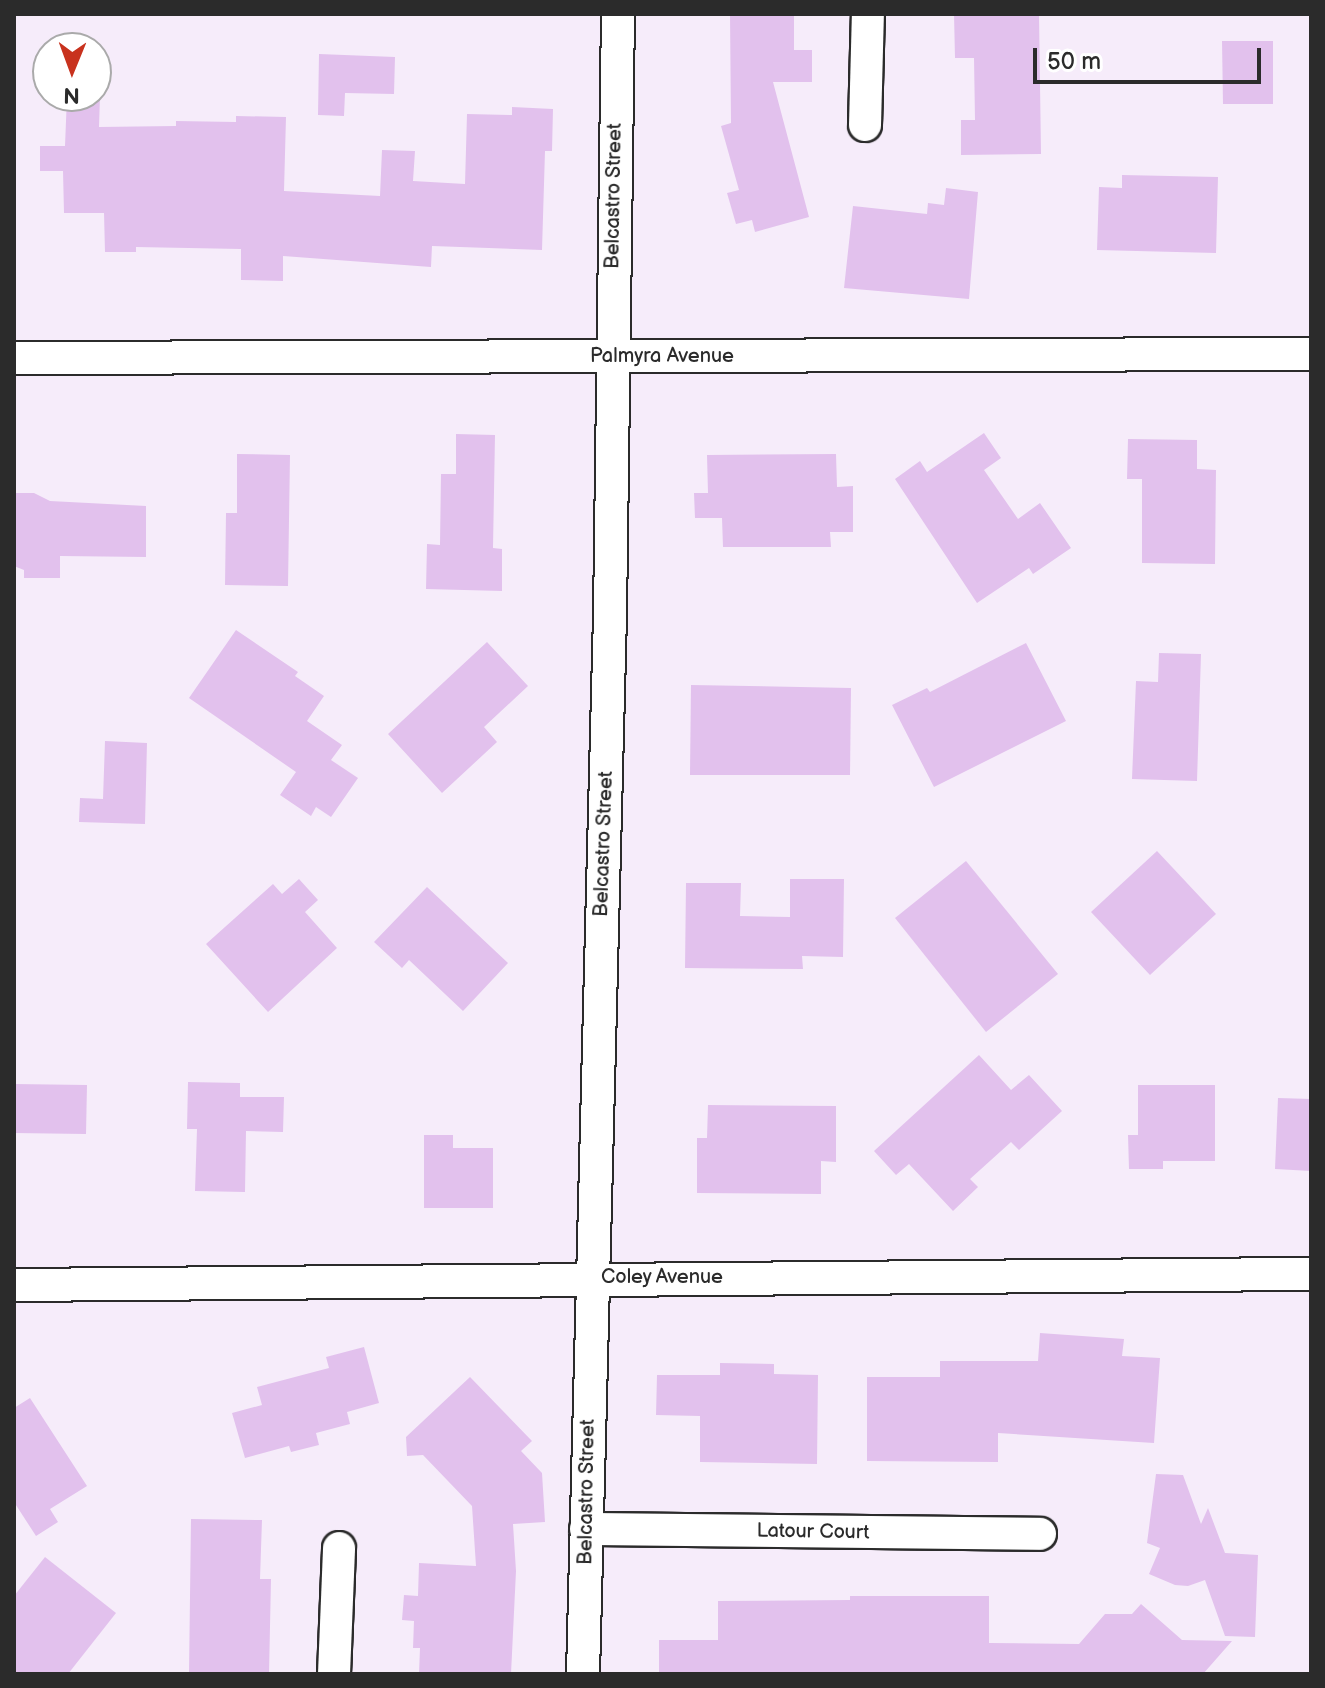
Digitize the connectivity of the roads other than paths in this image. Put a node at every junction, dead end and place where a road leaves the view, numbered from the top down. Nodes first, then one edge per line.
1 (618, 14) edge
2 (868, 14) edge
3 (865, 125) dead end
4 (1311, 354) edge
5 (611, 356) junction
6 (14, 358) edge
7 (1311, 1274) edge
8 (591, 1278) junction
9 (14, 1285) edge
10 (586, 1529) junction
11 (1040, 1534) dead end
12 (339, 1548) dead end
13 (334, 1674) edge
14 (583, 1674) edge

1 - 5 street, Belcastro Street
2 - 3 street
4 - 5 street, Palmyra Avenue
5 - 6 street, Palmyra Avenue
5 - 8 street, Belcastro Street
7 - 8 street, Coley Avenue
8 - 9 street, Coley Avenue
8 - 10 street, Belcastro Street
10 - 11 street, Latour Court
10 - 14 street, Belcastro Street
12 - 13 street

